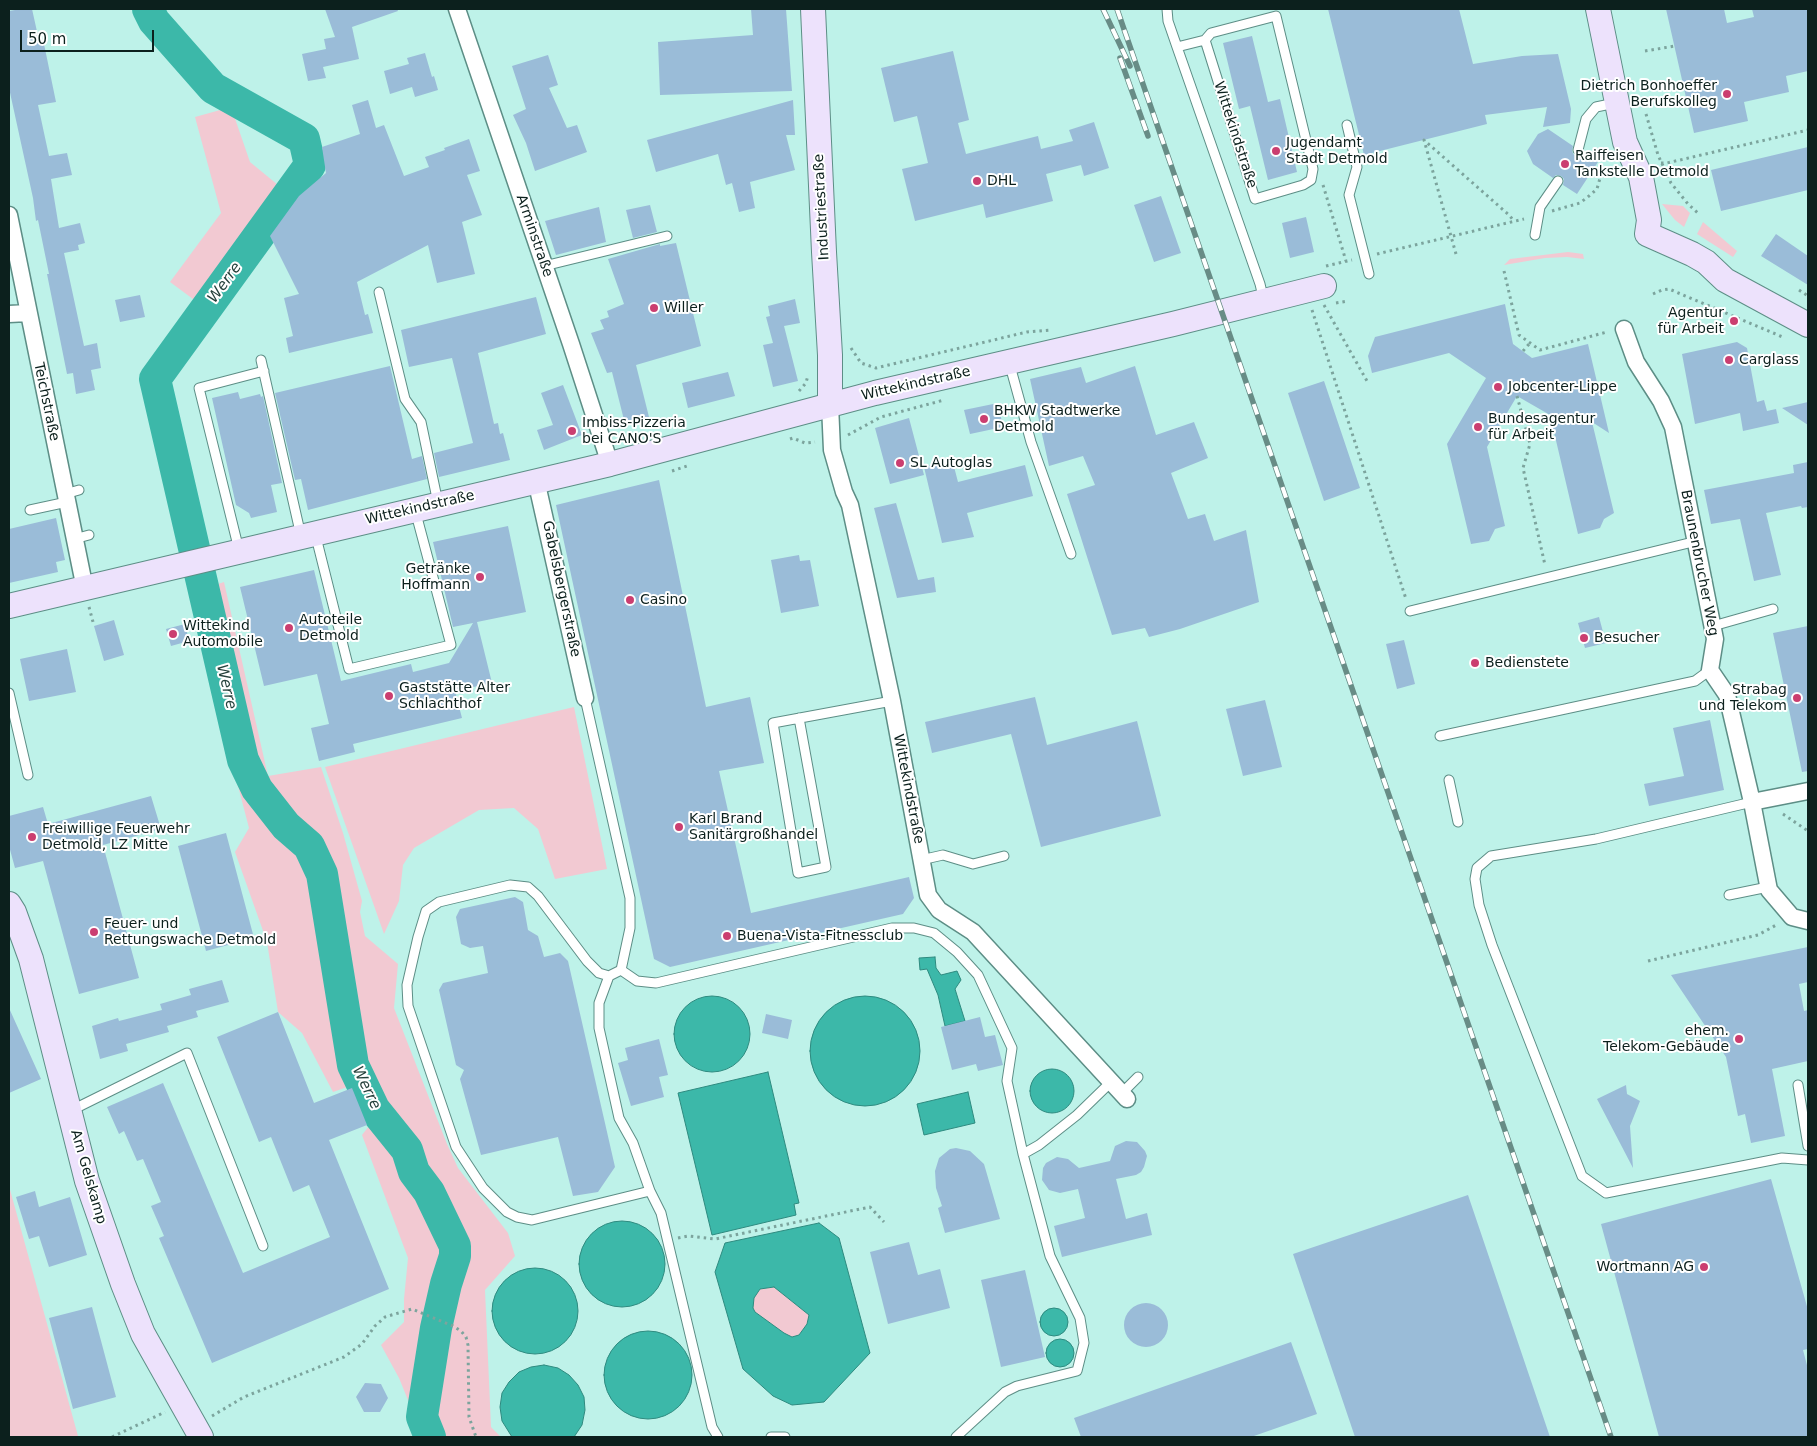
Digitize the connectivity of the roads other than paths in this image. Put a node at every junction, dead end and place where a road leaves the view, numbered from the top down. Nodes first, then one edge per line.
1 (457, 9) edge
2 (813, 9) edge
3 (1167, 9) edge
4 (1598, 9) edge
5 (1205, 40) junction
6 (1177, 47) junction
7 (1617, 103) junction
8 (1347, 125) dead end
9 (1578, 150) dead end
10 (1558, 181) dead end
11 (9, 215) edge
12 (667, 236) dead end
13 (1535, 236) dead end
14 (544, 266) junction
15 (1369, 274) dead end
16 (379, 292) dead end
17 (1324, 295) road end
18 (1264, 301) junction
19 (28, 313) junction
20 (9, 314) edge
21 (1624, 329) dead end
22 (1800, 333) edge
23 (261, 360) dead end
24 (1009, 362) junction
25 (264, 371) junction
26 (830, 405) junction
27 (610, 464) junction
28 (536, 480) junction
29 (70, 495) junction
30 (438, 504) junction
31 (415, 509) junction
32 (30, 510) dead end
33 (308, 535) junction
34 (1697, 541) junction
35 (228, 553) junction
36 (1071, 554) dead end
37 (87, 598) junction
38 (9, 606) edge
39 (1773, 609) dead end
40 (1410, 611) road end
41 (1713, 626) junction
42 (1710, 670) junction
43 (9, 693) edge
44 (585, 698) joint
45 (892, 701) junction
46 (799, 718) junction
47 (1440, 736) dead end
48 (28, 775) dead end
49 (1449, 780) dead end
50 (1808, 791) edge
51 (1752, 802) junction
52 (1458, 822) dead end
53 (1004, 856) dead end
54 (921, 860) junction
55 (1768, 887) junction
56 (1729, 895) dead end
57 (9, 904) edge
58 (1808, 921) edge
59 (621, 970) junction
60 (609, 976) junction
61 (1138, 1077) dead end
62 (1798, 1085) dead end
63 (1120, 1091) junction
64 (70, 1111) junction
65 (1808, 1146) edge
66 (1023, 1154) junction
67 (1808, 1160) edge
68 (650, 1191) junction
69 (263, 1246) dead end
70 (198, 1432) edge
71 (718, 1437) edge
72 (771, 1437) edge
73 (786, 1437) edge
74 (956, 1437) edge

1 - 14 street, Arminstraße
2 - 26 street, Industriestraße
3 - 6 lane, Wittekindstraße
4 - 7 street
5 - 5 lane, Wittekindstraße
5 - 6 lane
6 - 18 lane, Wittekindstraße
7 - 9 lane
7 - 22 street
8 - 15 lane
10 - 13 lane
11 - 19 street, Teichstraße
12 - 14 lane
14 - 27 street, Arminstraße
16 - 30 lane
17 - 18 street, Wittekindstraße
18 - 24 street, Wittekindstraße
19 - 20 street
19 - 29 street, Teichstraße
21 - 34 street, Braunenbrucher Weg
23 - 25 lane
24 - 26 street, Wittekindstraße
24 - 36 lane
25 - 33 lane
25 - 35 lane
26 - 27 street, Wittekindstraße
26 - 45 street, Wittekindstraße
27 - 28 street, Wittekindstraße
28 - 30 street, Wittekindstraße
28 - 44 street, Gabelsbergerstraße
29 - 32 lane
29 - 37 street, Teichstraße
30 - 31 street, Wittekindstraße
31 - 33 street, Wittekindstraße
31 - 33 lane
33 - 35 street, Wittekindstraße
34 - 40 lane
34 - 41 street, Braunenbrucher Weg
35 - 37 street, Wittekindstraße
37 - 38 street, Wittekindstraße
39 - 41 lane
41 - 42 street, Braunenbrucher Weg
42 - 47 lane
42 - 51 street
43 - 48 lane
44 - 59 lane
45 - 46 lane
45 - 54 street, Wittekindstraße
46 - 46 lane
49 - 52 lane
50 - 51 street
51 - 55 street
51 - 67 lane
53 - 54 lane
54 - 63 street, Wittekindstraße
55 - 56 lane
55 - 58 street
57 - 64 street, Am Gelskamp
59 - 60 lane
59 - 66 lane
60 - 68 lane
60 - 68 lane
61 - 63 lane
62 - 65 lane
63 - 66 lane
64 - 69 lane
64 - 70 street, Am Gelskamp
66 - 74 lane
68 - 71 lane
72 - 73 lane

